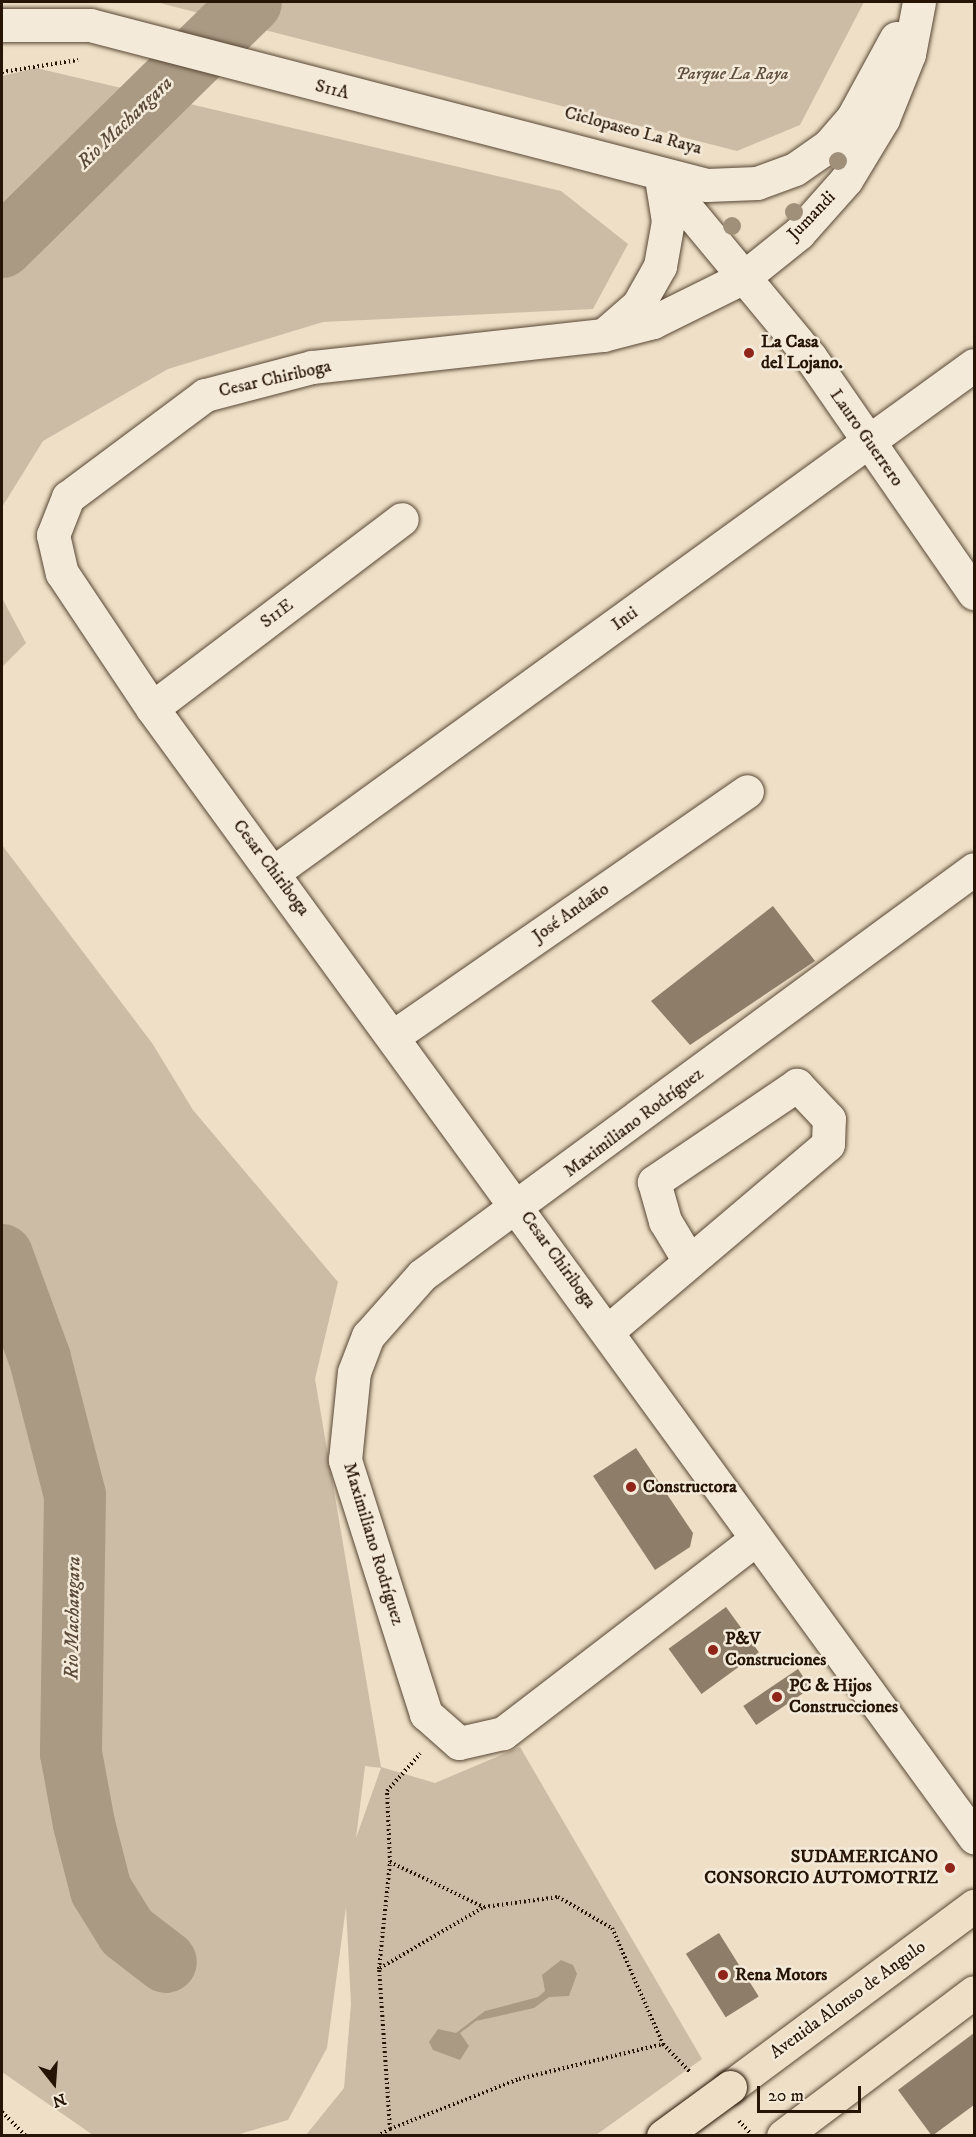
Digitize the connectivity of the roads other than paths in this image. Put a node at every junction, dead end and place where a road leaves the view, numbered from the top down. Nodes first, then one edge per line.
1 (914, 2) edge
2 (919, 2) edge
3 (79, 13) edge
4 (2, 26) edge
5 (660, 176) junction
6 (744, 277) junction
7 (603, 335) junction
8 (975, 365) edge
9 (870, 443) junction
10 (402, 519) dead end
11 (975, 593) edge
12 (152, 708) junction
13 (747, 791) dead end
14 (975, 869) edge
15 (274, 872) junction
16 (395, 1035) junction
17 (520, 1208) junction
18 (688, 1261) junction
19 (609, 1329) junction
20 (756, 1539) junction
21 (975, 1837) edge
22 (975, 1906) edge
23 (975, 1992) edge
24 (787, 2132) edge
25 (663, 2136) edge

1 - 5 street
2 - 6 street, Jumandi
3 - 4 street, S11A
3 - 5 street, S11A
5 - 6 street, Lauro Guerrero
5 - 7 street
6 - 7 street, Jumandi
6 - 9 street, Lauro Guerrero
7 - 12 street, Cesar Chiriboga
8 - 9 street, Inti
9 - 11 street, Lauro Guerrero
9 - 15 street, Inti
10 - 12 street, S11E
12 - 15 street, Cesar Chiriboga
13 - 16 street, José Andaño
14 - 17 street, Maximiliano Rodríguez
15 - 16 street, Cesar Chiriboga
16 - 17 street, Cesar Chiriboga
17 - 19 street, Cesar Chiriboga
17 - 20 street, Maximiliano Rodríguez
18 - 18 street
18 - 19 street
19 - 20 street, Cesar Chiriboga
20 - 21 street, Cesar Chiriboga
22 - 25 main road, Avenida Alonso de Angulo, bridge
23 - 24 main road

